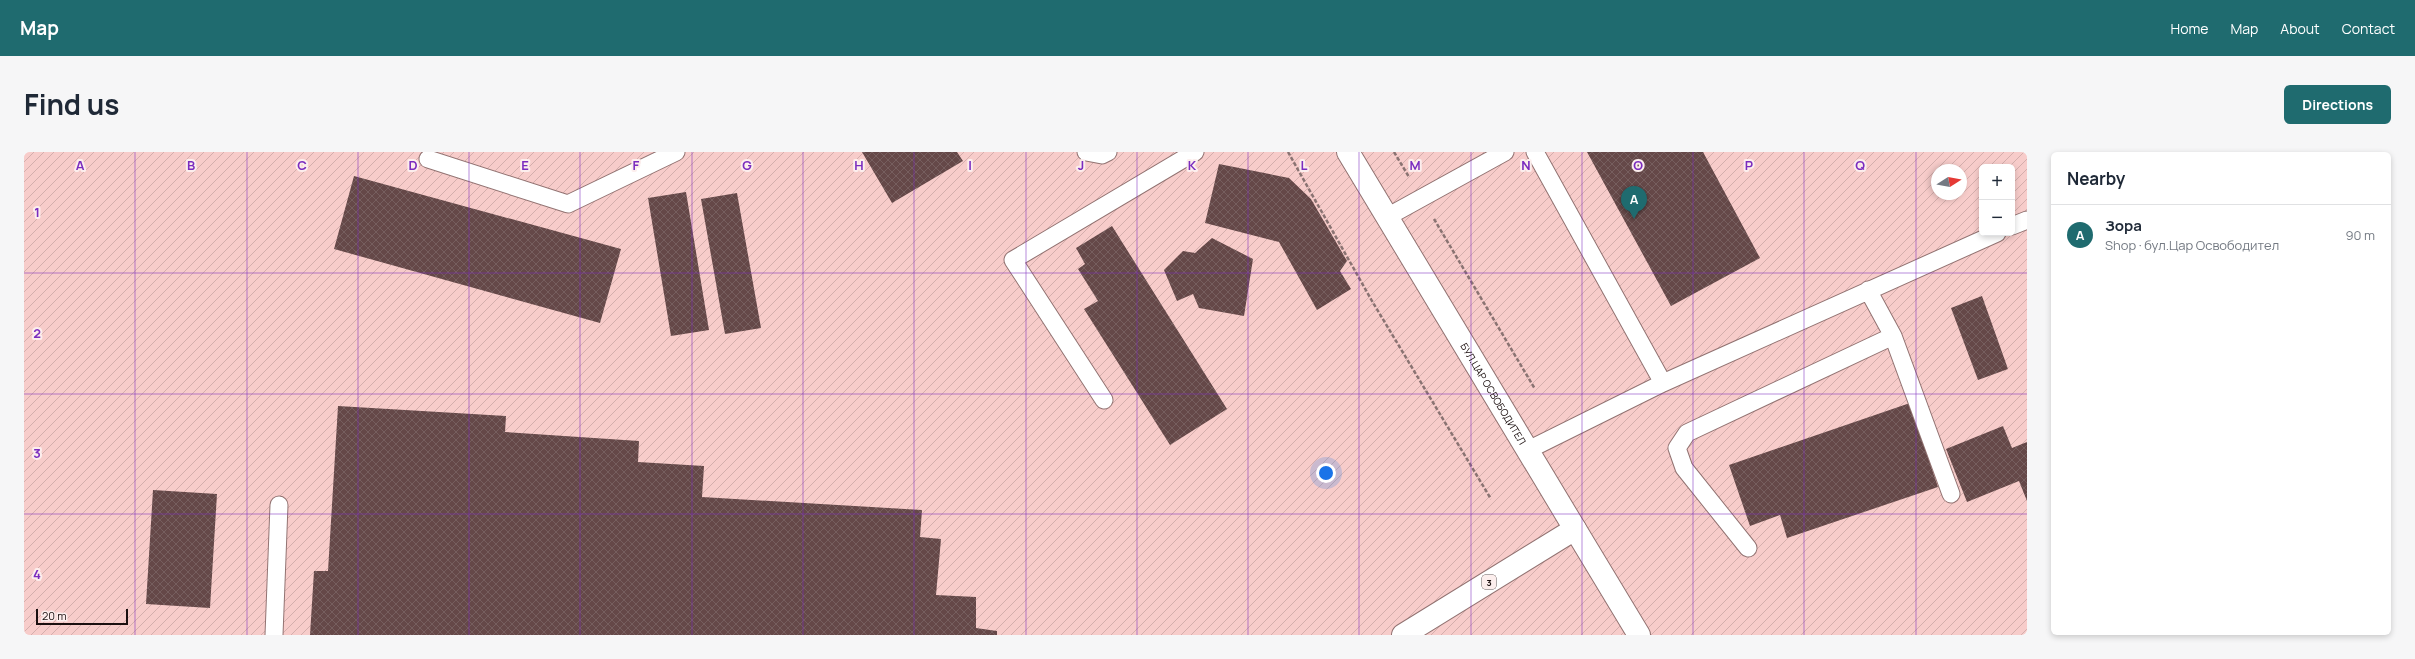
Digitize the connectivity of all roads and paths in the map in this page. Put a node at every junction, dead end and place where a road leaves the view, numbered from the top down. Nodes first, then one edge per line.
1 (676, 152) edge
2 (1086, 152) edge
3 (1108, 152) edge
4 (1195, 152) edge
5 (1288, 152) edge
6 (1348, 152) edge
7 (1394, 152) edge
8 (1505, 152) edge
9 (1534, 152) edge
10 (428, 159) dead end
11 (1410, 179) dead end
12 (1430, 213) dead end
13 (1387, 217) junction
14 (2027, 220) edge
15 (2015, 225) edge
16 (1990, 236) edge
17 (1868, 290) junction
18 (1893, 336) junction
19 (1663, 383) junction
20 (1535, 389) dead end
21 (1104, 400) dead end
22 (1528, 450) junction
23 (1951, 494) dead end
24 (1491, 499) dead end
25 (279, 504) dead end
26 (1575, 529) junction
27 (1748, 548) dead end
28 (274, 635) edge
29 (1403, 635) edge
30 (1639, 635) edge

1 - 10 lane
2 - 3 lane
4 - 21 lane
5 - 24 path
6 - 13 street, БУЛ.ЦАР ОСВОБОДИТЕЛ
7 - 11 path
8 - 13 lane
9 - 19 lane
12 - 20 path
13 - 22 street, БУЛ.ЦАР ОСВОБОДИТЕЛ
14 - 15 lane
16 - 17 lane
17 - 18 lane
17 - 19 lane
18 - 23 lane
18 - 27 lane
19 - 22 lane
22 - 26 street, БУЛ.ЦАР ОСВОБОДИТЕЛ
25 - 28 lane
26 - 29 street, 3
26 - 30 street, БУЛ.ЦАР ОСВОБОДИТЕЛ

